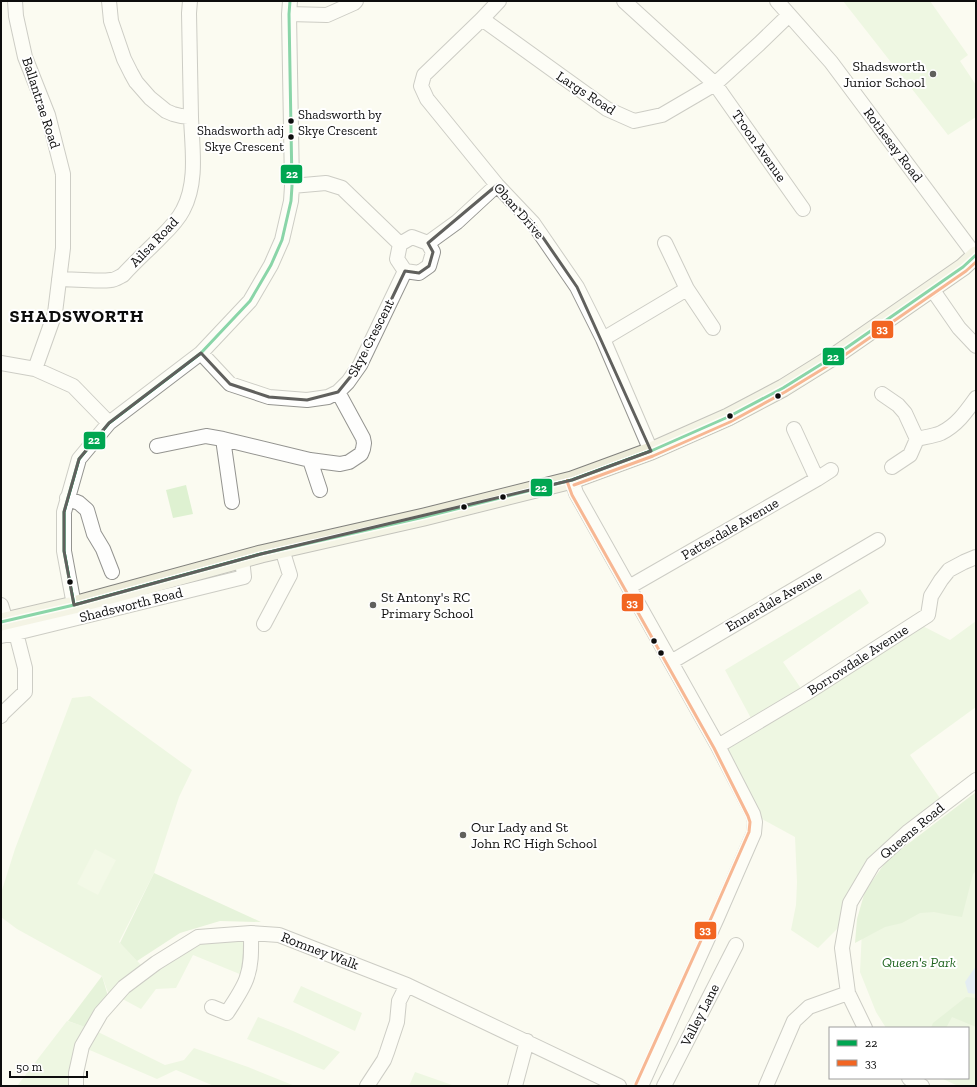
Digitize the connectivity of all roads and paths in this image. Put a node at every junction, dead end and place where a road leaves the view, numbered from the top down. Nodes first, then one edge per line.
1 (15, 1) edge
2 (108, 1) edge
3 (190, 1) edge
4 (356, 1) edge
5 (499, 1) edge
6 (624, 1) edge
7 (777, 1) edge
8 (289, 8) edge
9 (789, 15) junction
10 (482, 19) junction
11 (715, 84) junction
12 (191, 117) junction
13 (497, 185) junction
14 (292, 186) junction
15 (803, 209) dead end
16 (428, 243) junction
17 (665, 243) dead end
18 (400, 244) junction
19 (976, 255) edge
20 (405, 271) junction
21 (59, 279) junction
22 (687, 289) junction
23 (932, 289) junction
24 (713, 328) dead end
25 (603, 339) junction
26 (976, 346) edge
27 (201, 352) junction
28 (1, 363) edge
29 (35, 369) junction
30 (338, 392) junction
31 (882, 394) dead end
32 (976, 398) edge
33 (109, 423) junction
34 (794, 429) dead end
35 (223, 439) junction
36 (917, 440) junction
37 (157, 446) dead end
38 (651, 450) junction
39 (310, 460) junction
40 (892, 467) dead end
41 (831, 470) dead end
42 (817, 479) junction
43 (572, 480) junction
44 (320, 490) dead end
45 (67, 498) junction
46 (232, 502) dead end
47 (878, 540) dead end
48 (282, 549) junction
49 (976, 557) edge
50 (242, 559) junction
51 (112, 572) dead end
52 (629, 587) junction
53 (1, 605) edge
54 (74, 605) junction
55 (264, 624) dead end
56 (8, 626) edge
57 (671, 662) junction
58 (1, 716) edge
59 (718, 746) junction
60 (976, 780) edge
61 (251, 933) junction
62 (736, 945) dead end
63 (407, 985) junction
64 (848, 993) junction
65 (212, 1007) dead end
66 (865, 1027) edge
67 (527, 1041) junction
68 (910, 1079) edge
69 (76, 1086) edge
70 (367, 1086) edge
71 (515, 1086) edge
72 (619, 1086) edge
73 (641, 1086) edge
74 (664, 1086) edge
75 (766, 1086) edge
76 (922, 1086) edge

1 - 21 street, Ballantrae Road
2 - 12 street
3 - 12 street, Ailsa Road
4 - 8 street
5 - 10 street, Oban Drive
6 - 11 street
7 - 9 street, Rothesay Road
8 - 14 street
9 - 11 street, Largs Road
9 - 19 street, Rothesay Road
10 - 11 street, Largs Road
10 - 13 street, Oban Drive
11 - 15 street, Troon Avenue
12 - 21 street, Ailsa Road
13 - 16 street
13 - 25 street, Oban Drive
14 - 18 street
14 - 27 street
16 - 18 street
16 - 20 street
17 - 22 street
18 - 20 street
19 - 23 main road, Shadsworth Road
20 - 30 street, Skye Crescent
21 - 29 street, Ballantrae Road
22 - 24 street
22 - 25 street
23 - 26 street
23 - 38 main road, Shadsworth Road
25 - 38 street, Oban Drive
27 - 30 street, Skye Crescent
27 - 33 street
28 - 29 street
29 - 33 street
30 - 39 street
31 - 36 street
32 - 36 street
33 - 45 street
34 - 42 street
35 - 37 street
35 - 39 street
35 - 46 street
36 - 40 street
38 - 43 main road, Shadsworth Road
39 - 44 street
41 - 42 street, Patterdale Avenue
42 - 52 street, Patterdale Avenue
43 - 48 main road, Shadsworth Road
43 - 52 street
45 - 51 street
45 - 54 street
47 - 57 street, Ennerdale Avenue
48 - 50 main road, Shadsworth Road
48 - 55 street
49 - 59 street, Borrowdale Avenue
50 - 54 main road, Shadsworth Road
50 - 56 street, Shadsworth Road
52 - 57 street
53 - 56 street
54 - 56 main road, Shadsworth Road
56 - 58 street
57 - 59 street
59 - 73 street
60 - 64 street, Queens Road
61 - 63 street, Romney Walk
61 - 65 street
61 - 69 street, Romney Walk
62 - 74 street, Valley Lane
63 - 67 street, Romney Walk
63 - 70 street
64 - 66 street, Queens Road
64 - 75 street
67 - 71 street
67 - 72 street, Romney Walk
68 - 76 street

